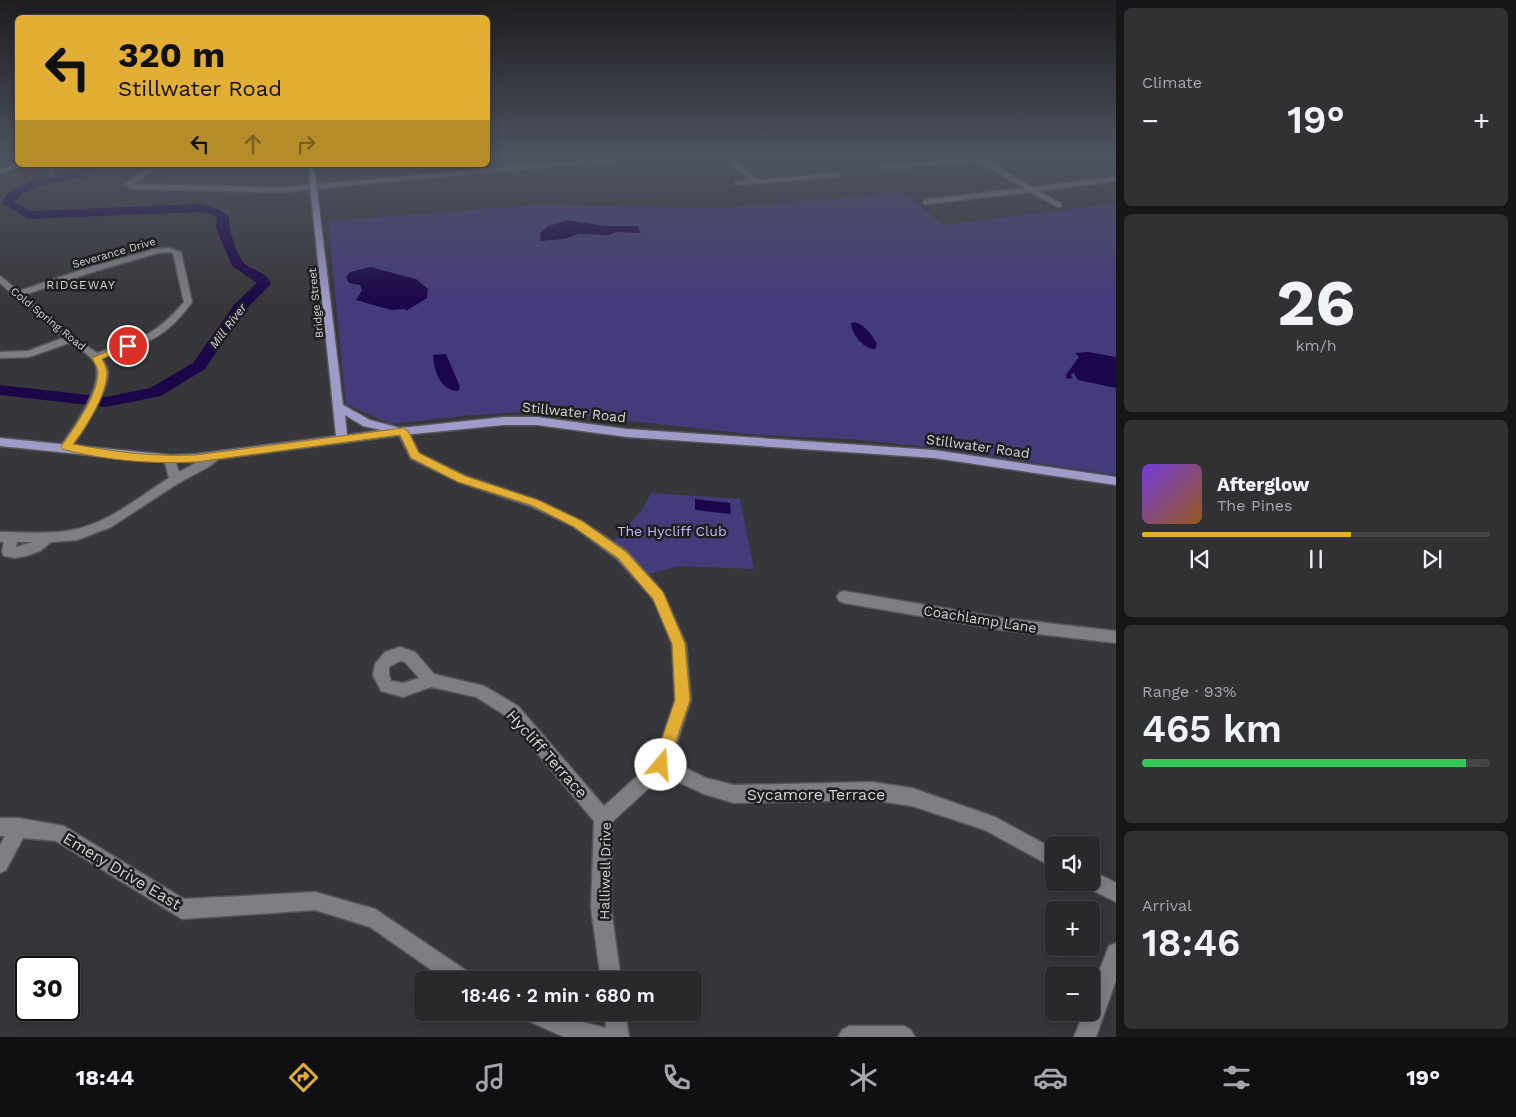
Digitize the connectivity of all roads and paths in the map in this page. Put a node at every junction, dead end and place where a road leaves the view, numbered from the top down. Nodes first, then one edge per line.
1 (316, 206) edge
2 (0, 279) edge
3 (18, 294) junction
4 (70, 339) junction
5 (0, 355) edge
6 (96, 358) junction
7 (338, 407) junction
8 (403, 431) junction
9 (342, 440) junction
10 (0, 442) edge
11 (66, 447) junction
12 (216, 456) junction
13 (170, 460) junction
14 (175, 480) junction
15 (1116, 481) edge
16 (5, 537) edge
17 (844, 597) dead end
18 (1116, 637) edge
19 (430, 680) dead end
20 (661, 765) junction
21 (603, 818) junction
22 (0, 827) edge
23 (19, 827) junction
24 (1045, 853) edge
25 (0, 864) edge
26 (1100, 884) edge
27 (1116, 893) edge
28 (1116, 953) edge
29 (450, 971) edge
30 (610, 971) edge
31 (552, 1021) edge
32 (616, 1021) edge
33 (602, 1037) edge
34 (618, 1037) edge
35 (850, 1037) edge
36 (904, 1037) edge
37 (1085, 1037) edge

1 - 7 main road, Bridge Street
2 - 3 street, Cold Spring Road
3 - 4 street, Cold Spring Road
3 - 6 street, Severance Drive
4 - 5 street
4 - 6 street, Cold Spring Road
6 - 11 street, Cold Spring Road
7 - 8 main road
7 - 9 main road, Bridge Street
8 - 9 main road, Stillwater Road
8 - 15 main road, Stillwater Road
8 - 20 street, Halliwell Drive
9 - 12 main road, Stillwater Road
10 - 11 main road, Stillwater Road
11 - 13 main road, Stillwater Road
12 - 13 main road, Stillwater Road
12 - 14 street
13 - 14 street
14 - 16 street
17 - 18 street, Coachlamp Lane
19 - 21 street, Hycliff Terrace
20 - 21 street, Halliwell Drive
20 - 24 street, Sycamore Terrace
21 - 30 street, Halliwell Drive
22 - 23 street, Emery Drive East
23 - 25 street
23 - 29 street, Emery Drive East
26 - 27 street
28 - 37 street
31 - 33 street
32 - 34 street
35 - 36 street

